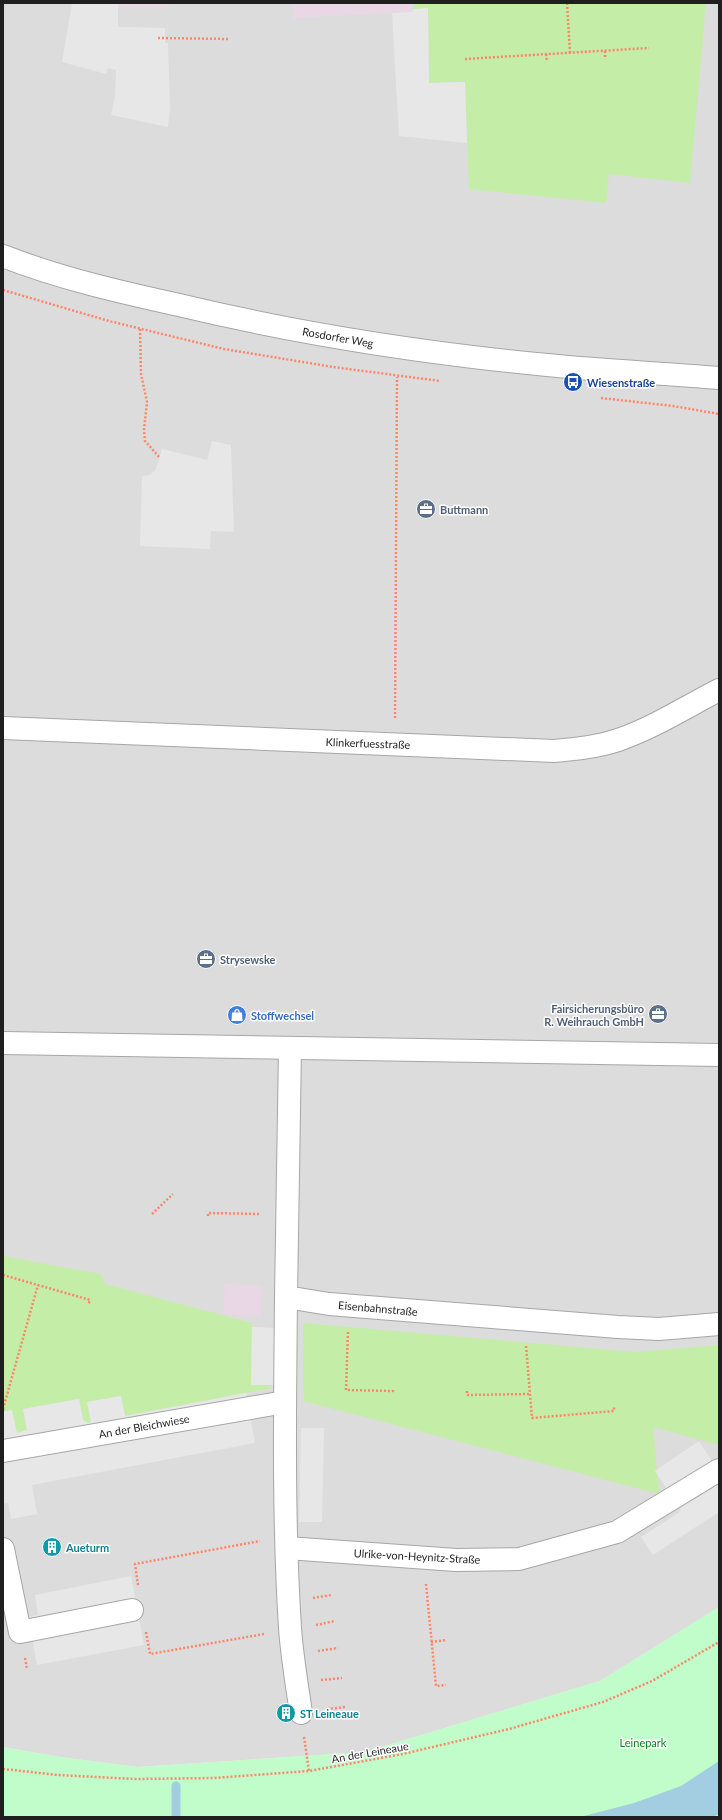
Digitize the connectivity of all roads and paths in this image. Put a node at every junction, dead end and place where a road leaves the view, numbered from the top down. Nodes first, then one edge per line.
1 (567, 3) edge
2 (158, 38) dead end
3 (230, 39) dead end
4 (649, 48) dead end
5 (605, 51) junction
6 (570, 53) junction
7 (546, 54) junction
8 (465, 59) dead end
9 (605, 59) dead end
10 (547, 62) dead end
11 (3, 256) edge
12 (140, 329) dead end
13 (398, 347) junction
14 (680, 375) junction
15 (719, 378) edge
16 (719, 394) edge
17 (594, 397) dead end
18 (719, 414) edge
19 (160, 458) dead end
20 (719, 690) edge
21 (3, 728) edge
22 (395, 744) junction
23 (3, 1043) edge
24 (290, 1048) junction
25 (719, 1055) edge
26 (173, 1194) dead end
27 (152, 1214) dead end
28 (287, 1215) junction
29 (208, 1216) dead end
30 (3, 1275) edge
31 (38, 1285) junction
32 (286, 1297) junction
33 (88, 1305) dead end
34 (349, 1306) junction
35 (523, 1320) junction
36 (719, 1324) edge
37 (393, 1388) dead end
38 (467, 1391) dead end
39 (530, 1394) junction
40 (285, 1402) junction
41 (614, 1408) dead end
42 (3, 1409) edge
43 (3, 1451) edge
44 (719, 1470) edge
45 (287, 1542) junction
46 (3, 1548) edge
47 (423, 1558) junction
48 (138, 1586) dead end
49 (132, 1610) dead end
50 (290, 1630) junction
51 (146, 1631) dead end
52 (447, 1640) dead end
53 (432, 1642) junction
54 (719, 1642) edge
55 (446, 1685) dead end
56 (301, 1713) joint
57 (3, 1769) edge
58 (309, 1770) junction

1 - 6 path
2 - 3 path
4 - 5 path
5 - 6 path
5 - 9 path
6 - 7 path
7 - 8 path
7 - 10 path
11 - 13 street, Rosdorfer Weg
12 - 19 path
13 - 14 street, Rosdorfer Weg
13 - 22 path
14 - 15 street, Rosdorfer Weg
14 - 16 street, Rosdorfer Weg
17 - 18 path
20 - 22 street, Klinkerfuesstraße
21 - 22 street, Klinkerfuesstraße
23 - 24 street
24 - 25 street
24 - 28 street
26 - 27 path
28 - 29 path
28 - 32 street
30 - 31 path
31 - 33 path
31 - 42 path
32 - 34 street, Eisenbahnstraße
32 - 40 street
34 - 35 street, Eisenbahnstraße
34 - 37 path
35 - 36 street, Eisenbahnstraße
35 - 39 path
38 - 39 path
39 - 41 path
40 - 43 street, An der Bleichwiese
40 - 45 street
44 - 47 street, Ulrike-von-Heynitz-Straße
45 - 47 street, Ulrike-von-Heynitz-Straße
45 - 48 path
45 - 50 street
46 - 49 street
47 - 53 path
50 - 51 path
50 - 56 street
52 - 53 path
53 - 55 path
54 - 58 path, An der Leineaue
56 - 58 path
57 - 58 path, An der Leineaue

